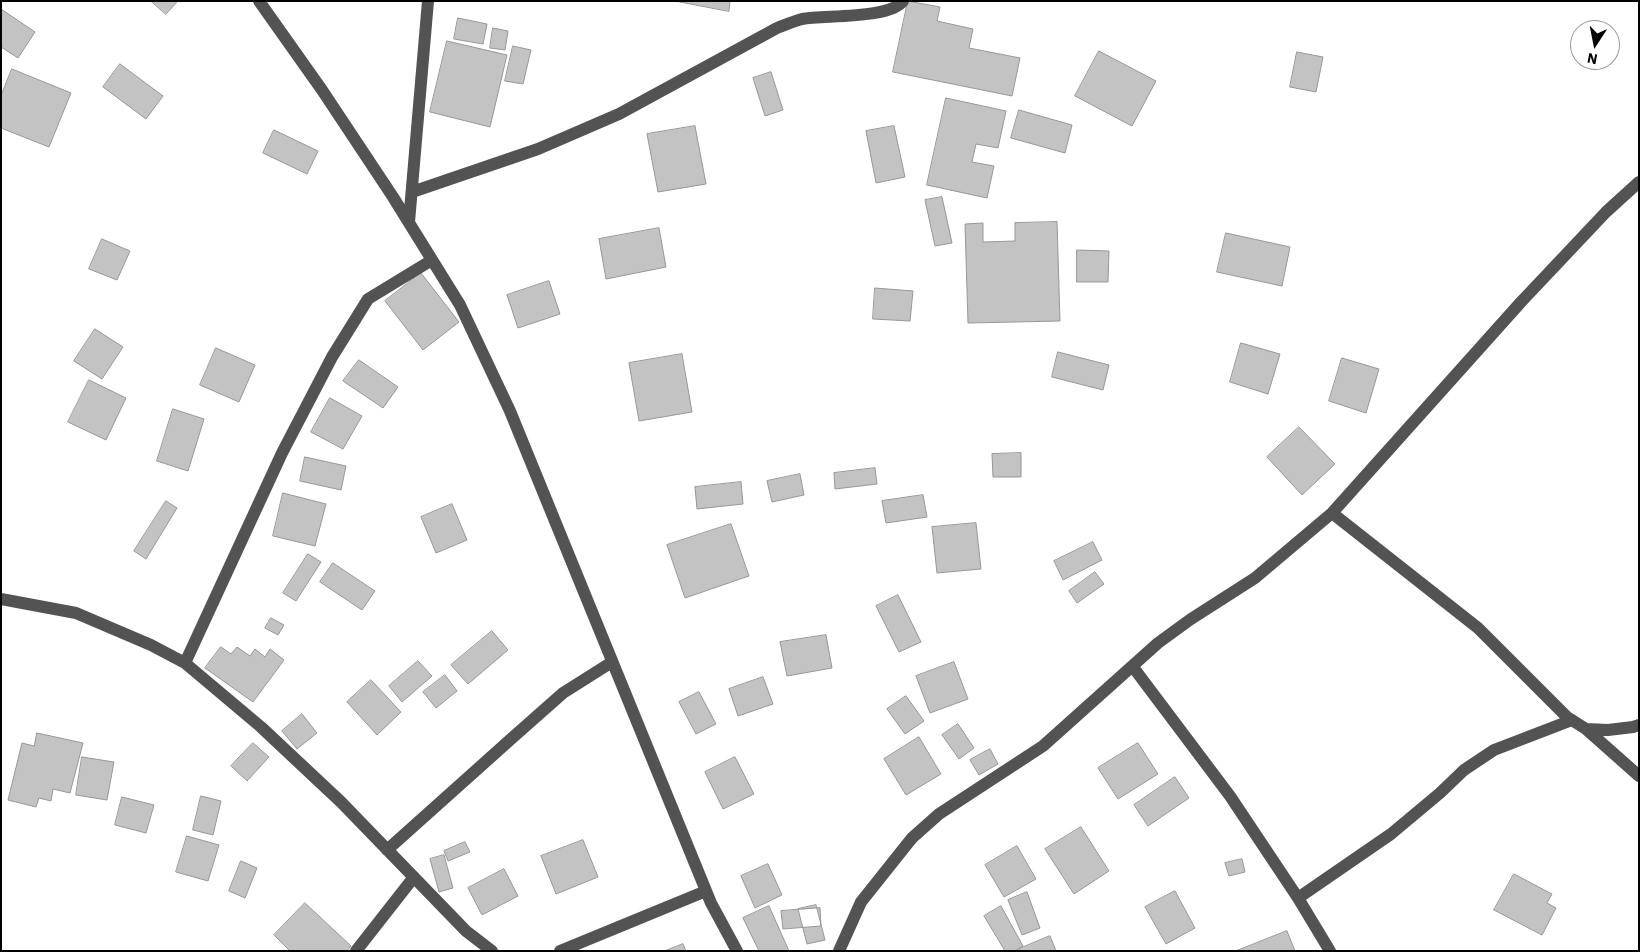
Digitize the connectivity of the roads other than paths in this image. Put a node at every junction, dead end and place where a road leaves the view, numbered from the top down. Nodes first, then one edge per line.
1 (259, 1) edge
2 (428, 1) edge
3 (903, 1) edge
4 (1639, 182) edge
5 (412, 192) junction
6 (410, 222) junction
7 (432, 260) junction
8 (1332, 513) junction
9 (1, 599) edge
10 (612, 662) junction
11 (185, 663) junction
12 (1133, 667) junction
13 (1572, 720) junction
14 (1639, 725) edge
15 (1586, 729) junction
16 (1639, 776) edge
17 (388, 850) junction
18 (414, 877) junction
19 (706, 891) junction
20 (1298, 898) junction
21 (356, 951) edge
22 (492, 951) edge
23 (560, 951) edge
24 (737, 951) edge
25 (840, 951) edge
26 (1330, 951) edge

1 - 6 street
2 - 5 street
3 - 5 street
4 - 8 street
5 - 6 street
6 - 7 street
7 - 10 street
7 - 11 street
8 - 12 street
8 - 13 street
9 - 11 street
10 - 17 street
10 - 19 street
11 - 17 street
12 - 20 street
12 - 25 street
13 - 15 street
13 - 20 street
14 - 15 street
15 - 16 street
17 - 18 street
18 - 21 street
18 - 22 street
19 - 23 street
19 - 24 street
20 - 26 street

